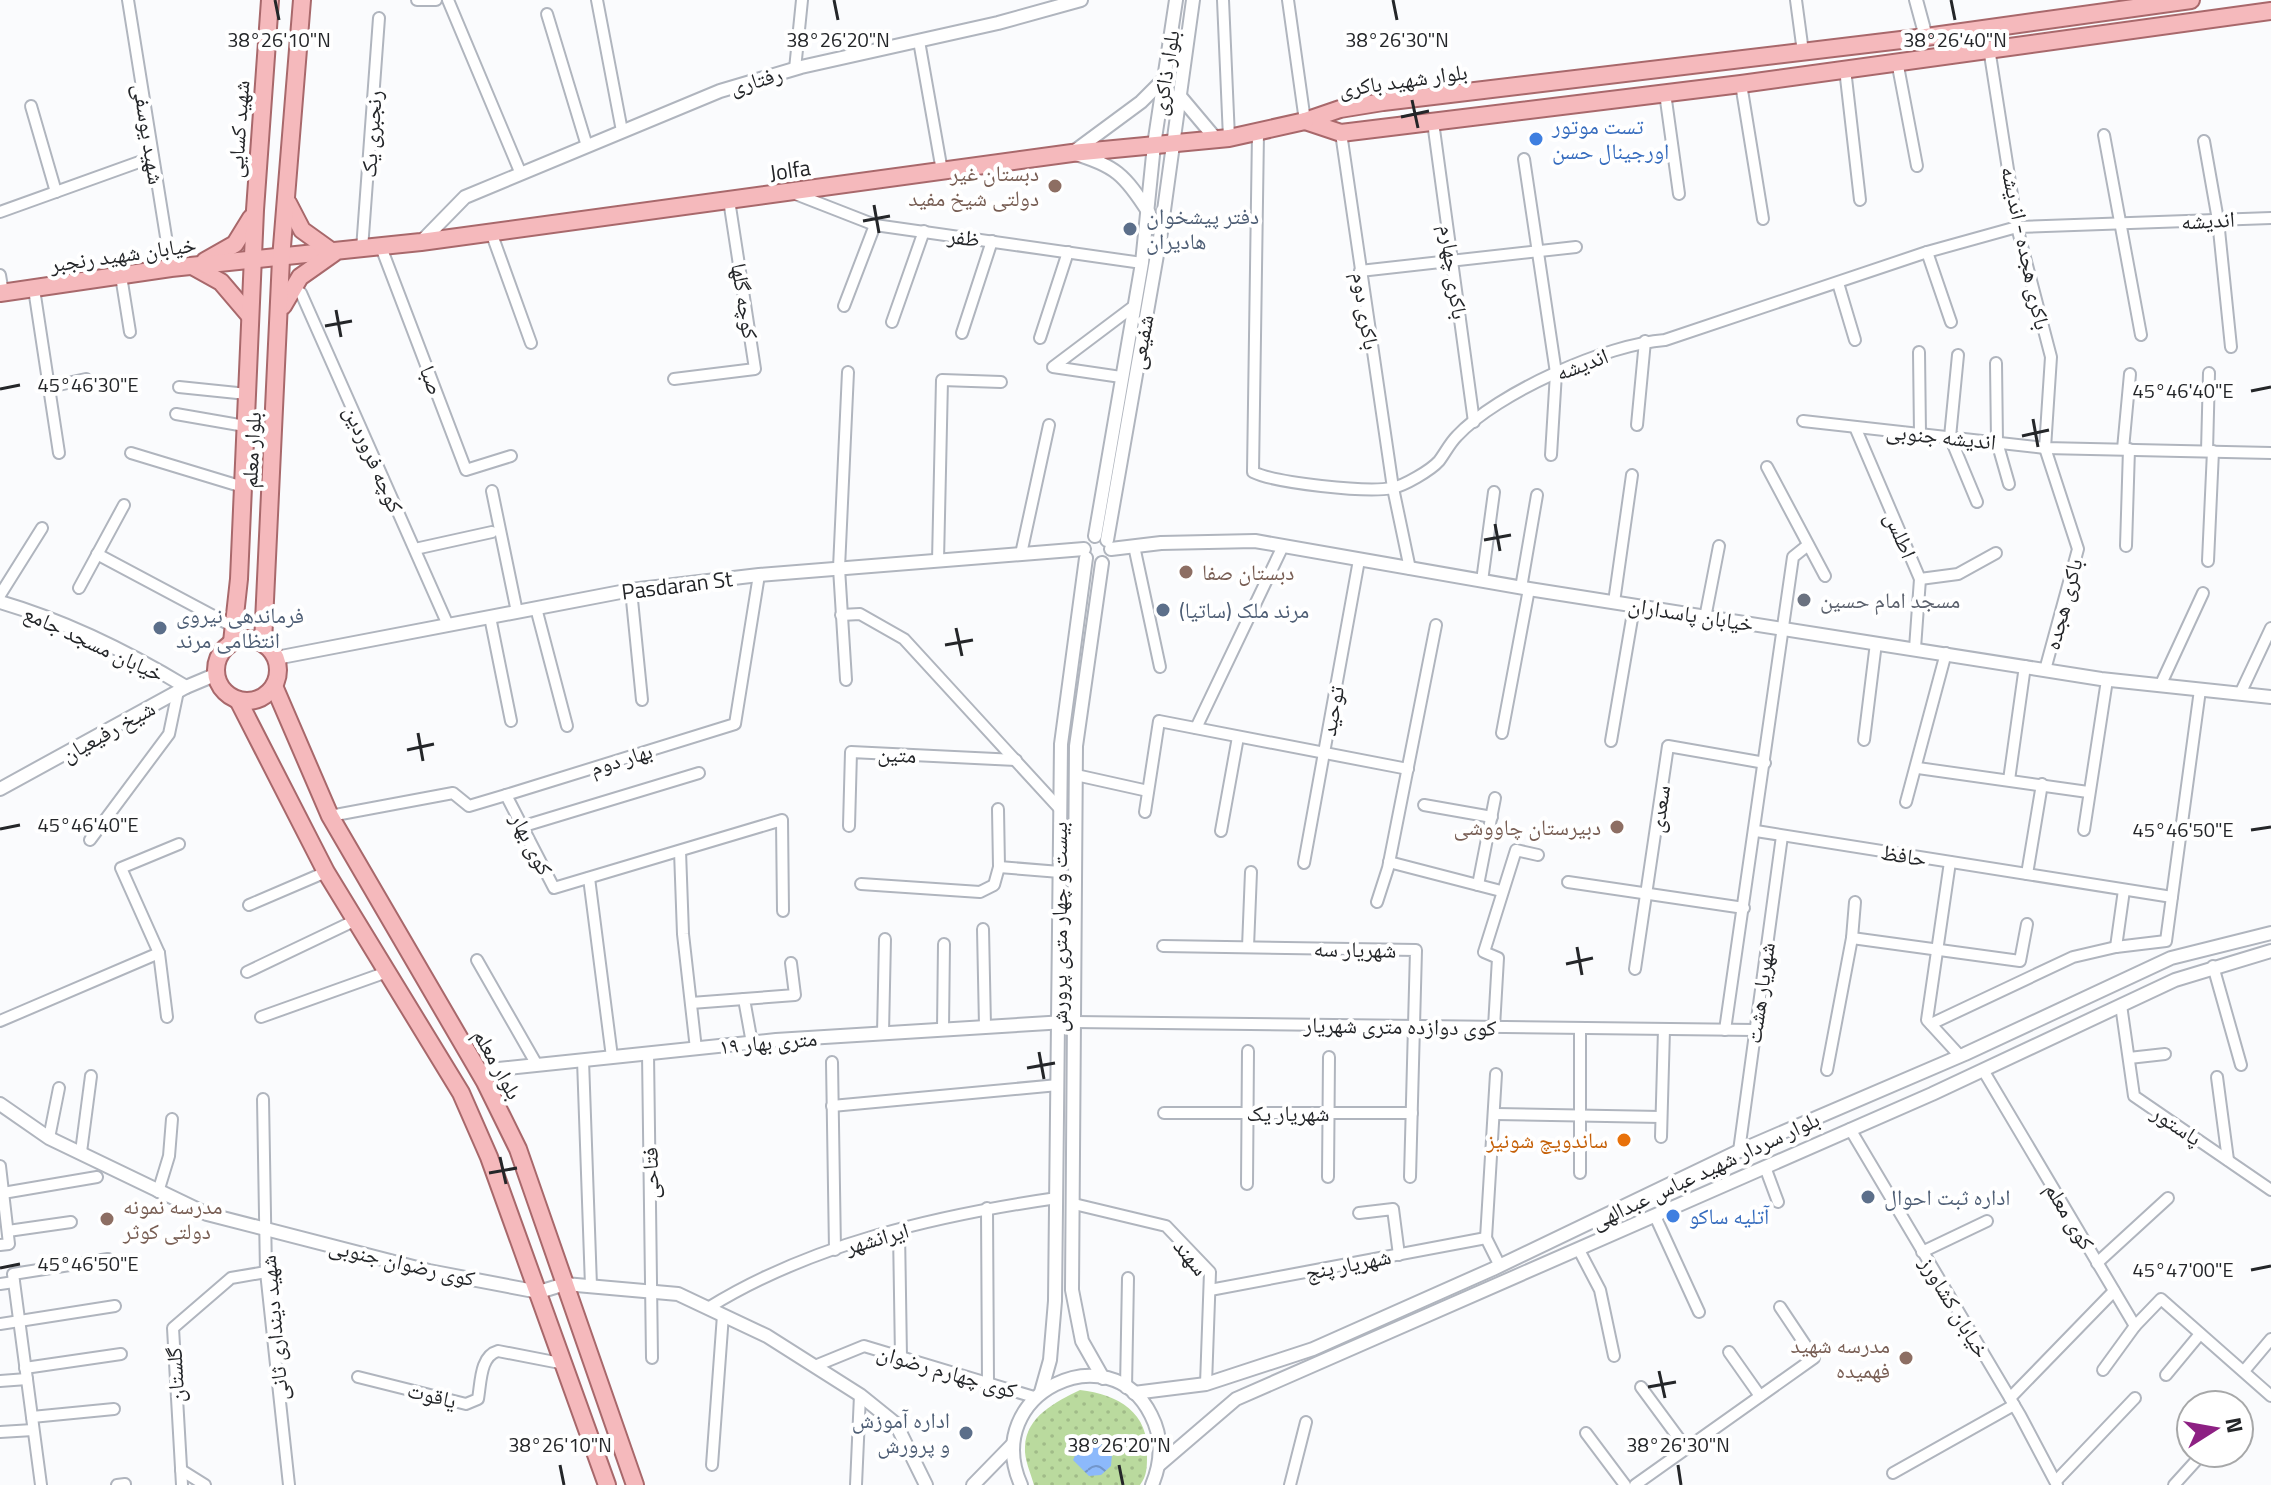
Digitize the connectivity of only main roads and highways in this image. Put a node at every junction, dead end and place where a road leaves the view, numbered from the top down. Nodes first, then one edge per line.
1 (270, 0) edge
2 (302, 0) edge
3 (2191, 0) edge
4 (2154, 3) edge
5 (2271, 11) edge
6 (261, 107) junction
7 (293, 113) junction
8 (1305, 121) junction
9 (287, 198) junction
10 (255, 210) junction
11 (334, 253) junction
12 (281, 259) junction
13 (252, 261) junction
14 (193, 266) junction
15 (1, 293) edge
16 (250, 316) junction
17 (279, 316) junction
18 (233, 634) junction
19 (263, 643) junction
20 (274, 686) junction
21 (238, 700) junction
22 (607, 1485) edge
23 (635, 1485) edge

1 - 6 main road, شهید کسایی
2 - 7 main road
3 - 4 main road, بلوار شهید باکری
4 - 8 main road, بلوار شهید باکری
5 - 8 main road, بلوار شهید باکری
6 - 7 main road
6 - 10 main road, شهید کسایی
7 - 9 main road
8 - 11 main road, Jolfa
9 - 11 main road
9 - 12 main road
10 - 13 main road, شهید کسایی
10 - 14 main road
11 - 12 main road, Jolfa
11 - 17 main road
12 - 13 main road, خیابان شهید رنجبر
12 - 17 main road, بلوار معلم
13 - 14 main road, خیابان شهید رنجبر
13 - 16 main road, بلوار معلم
14 - 15 main road, خیابان شهید رنجبر
14 - 16 main road
16 - 18 main road, بلوار معلم
17 - 19 main road, بلوار معلم
18 - 19 main road
18 - 21 main road
19 - 20 main road
20 - 21 main road
20 - 23 main road, بلوار معلم
21 - 22 main road

